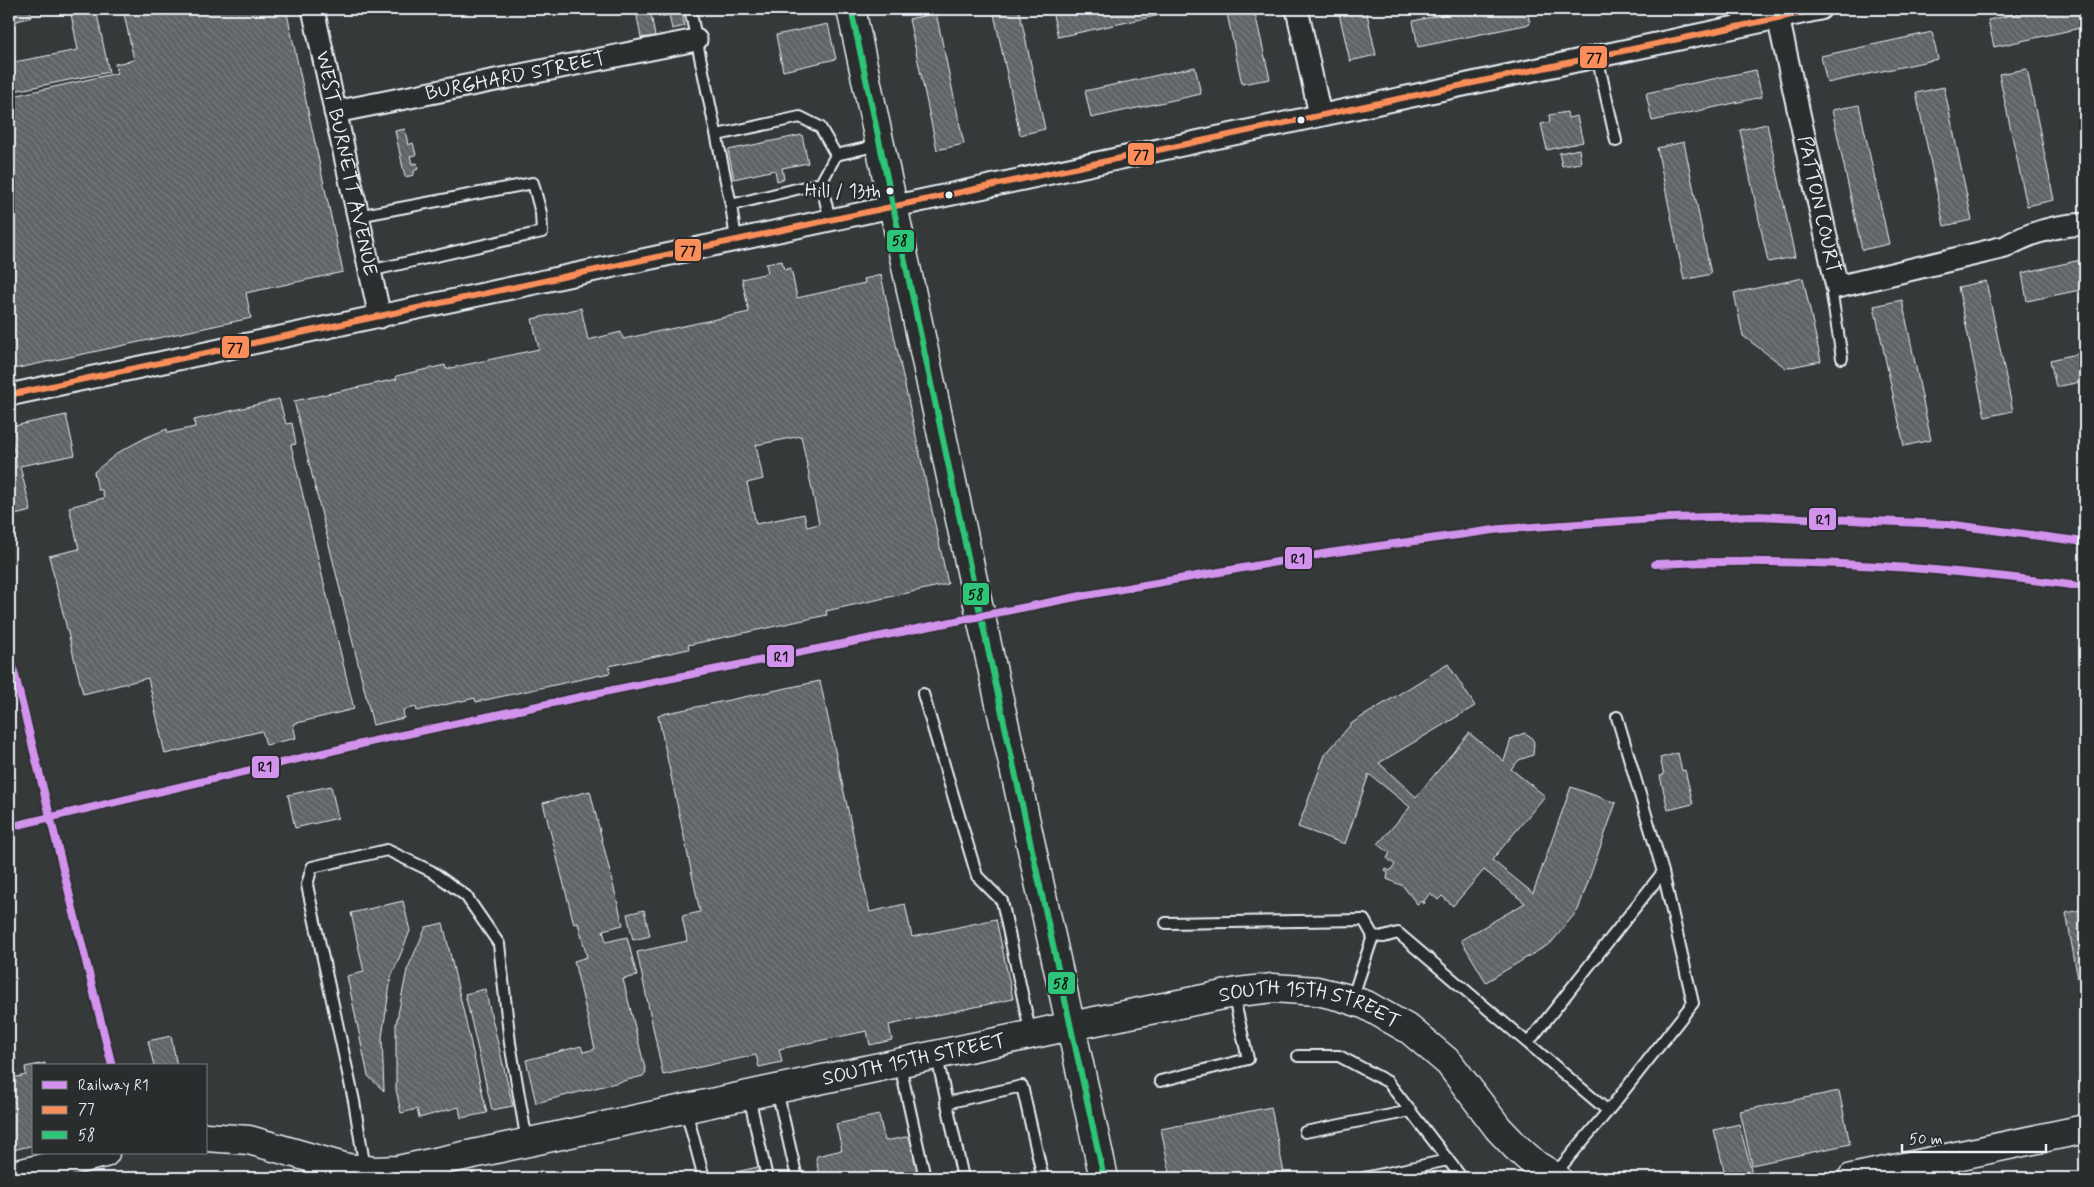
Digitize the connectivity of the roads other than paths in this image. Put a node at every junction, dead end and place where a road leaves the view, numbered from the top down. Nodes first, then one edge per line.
1 (313, 9) edge
2 (690, 9) edge
3 (851, 9) edge
4 (1297, 9) edge
5 (1815, 9) edge
6 (1741, 17) edge
7 (1778, 17) junction
8 (696, 40) junction
9 (1597, 56) junction
10 (335, 112) junction
11 (1320, 115) junction
12 (716, 135) junction
13 (1616, 141) dead end
14 (880, 145) junction
15 (836, 155) junction
16 (821, 183) junction
17 (731, 205) junction
18 (893, 207) junction
19 (358, 216) junction
20 (830, 220) junction
21 (2085, 224) edge
22 (736, 240) junction
23 (369, 271) junction
24 (1837, 287) junction
25 (380, 317) junction
26 (1842, 358) dead end
27 (9, 395) edge
28 (923, 694) dead end
29 (1617, 717) dead end
30 (1663, 872) junction
31 (1166, 923) dead end
32 (1373, 936) junction
33 (1233, 993) junction
34 (1352, 1000) junction
35 (1071, 1026) junction
36 (1031, 1036) junction
37 (1528, 1043) junction
38 (937, 1056) junction
39 (1298, 1056) dead end
40 (900, 1064) junction
41 (1160, 1081) dead end
42 (778, 1090) junction
43 (749, 1096) junction
44 (946, 1103) junction
45 (686, 1109) junction
46 (1411, 1111) junction
47 (1608, 1111) junction
48 (2085, 1129) edge
49 (1305, 1132) dead end
50 (208, 1137) edge
51 (528, 1143) junction
52 (101, 1154) edge
53 (1448, 1160) junction
54 (365, 1169) junction
55 (1547, 1175) edge
56 (9, 1176) edge
57 (704, 1178) edge
58 (767, 1178) edge
59 (797, 1178) edge
60 (925, 1178) edge
61 (963, 1178) edge
62 (1043, 1178) edge
63 (1104, 1178) edge
64 (1364, 1178) edge
65 (1462, 1178) edge
66 (1852, 1178) edge

1 - 10 street, WEST BURNETT AVENUE
2 - 8 lane
3 - 14 street
4 - 11 street
5 - 7 street
6 - 7 street
6 - 9 street
7 - 24 street, PATTON COURT
8 - 10 street, BURGHARD STREET
8 - 12 lane
9 - 11 street
9 - 13 lane
10 - 19 street, WEST BURNETT AVENUE
11 - 18 street
12 - 15 lane
12 - 17 lane
14 - 15 lane
14 - 18 street
15 - 16 lane
16 - 17 lane
16 - 20 lane
17 - 22 lane
18 - 20 street
18 - 35 street
19 - 23 street, WEST BURNETT AVENUE
19 - 23 lane
20 - 22 street
21 - 24 street, PATTON COURT
22 - 25 street
23 - 25 street, WEST BURNETT AVENUE
24 - 26 lane
25 - 27 street
28 - 36 lane
29 - 30 lane
30 - 37 lane
30 - 47 lane
31 - 32 lane
32 - 34 lane
32 - 37 lane
33 - 34 street, SOUTH 15TH STREET
33 - 35 street, SOUTH 15TH STREET
33 - 41 lane
34 - 55 street, SOUTH 15TH STREET
35 - 36 street, SOUTH 15TH STREET
35 - 63 street
36 - 38 street, SOUTH 15TH STREET
37 - 47 lane
38 - 40 street, SOUTH 15TH STREET
38 - 44 lane
39 - 46 lane
40 - 42 street, SOUTH 15TH STREET
40 - 60 lane
42 - 43 street, SOUTH 15TH STREET
42 - 59 lane
43 - 45 street, SOUTH 15TH STREET
43 - 58 lane
44 - 61 lane
44 - 62 lane
45 - 51 street, SOUTH 15TH STREET
45 - 57 lane
46 - 49 lane
46 - 53 lane
47 - 55 lane
48 - 66 street
50 - 54 street, SOUTH 15TH STREET
51 - 54 street, SOUTH 15TH STREET
51 - 54 lane
52 - 56 street
53 - 64 lane
53 - 65 lane

